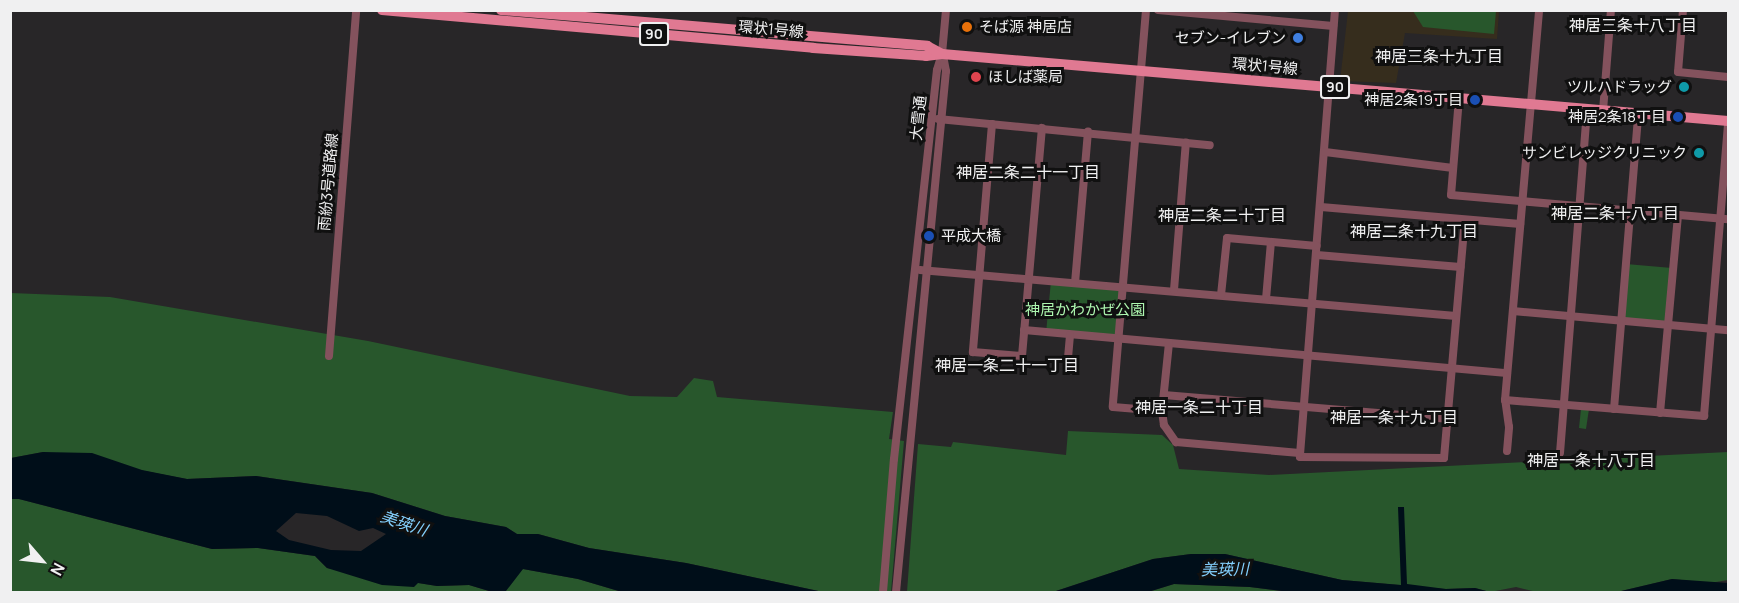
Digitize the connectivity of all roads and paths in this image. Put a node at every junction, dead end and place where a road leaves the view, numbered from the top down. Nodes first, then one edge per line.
1 (356, 10) edge
2 (382, 10) edge
3 (501, 10) edge
4 (946, 10) edge
5 (1146, 10) edge
6 (1158, 10) edge
7 (1335, 10) edge
8 (1539, 10) edge
9 (1611, 10) edge
10 (1683, 10) edge
11 (1193, 12) edge
12 (1333, 26) junction
13 (942, 54) junction
14 (1141, 71) junction
15 (1728, 77) edge
16 (1330, 87) junction
17 (1459, 98) junction
18 (1531, 104) junction
19 (1587, 109) junction
20 (1604, 111) junction
21 (1638, 114) junction
22 (936, 119) junction
23 (1728, 123) edge
24 (992, 124) junction
25 (1042, 128) junction
26 (1088, 132) junction
27 (1136, 138) junction
28 (1186, 142) junction
29 (1210, 144) dead end
30 (1325, 152) junction
31 (1454, 168) junction
32 (1522, 201) junction
33 (1578, 206) junction
34 (1321, 207) junction
35 (1631, 211) junction
36 (1678, 215) junction
37 (1465, 219) junction
38 (1725, 219) edge
39 (1520, 224) junction
40 (1271, 242) junction
41 (1317, 251) junction
42 (1460, 267) junction
43 (921, 270) junction
44 (979, 275) junction
45 (1029, 279) junction
46 (1075, 283) junction
47 (1124, 287) junction
48 (1174, 290) junction
49 (1221, 295) junction
50 (1266, 299) junction
51 (1312, 303) junction
52 (1513, 311) junction
53 (1456, 316) junction
54 (1570, 316) junction
55 (1621, 321) junction
56 (1667, 324) junction
57 (1712, 329) junction
58 (1024, 330) junction
59 (1728, 330) edge
60 (1070, 335) junction
61 (1118, 338) junction
62 (1169, 343) junction
63 (1308, 355) junction
64 (329, 356) dead end
65 (1068, 358) dead end
66 (1452, 367) junction
67 (1507, 372) junction
68 (1164, 395) junction
69 (1505, 400) junction
70 (1564, 405) junction
71 (1303, 407) junction
72 (1614, 409) junction
73 (1162, 411) junction
74 (1660, 413) junction
75 (1447, 419) junction
76 (1507, 451) dead end
77 (1300, 453) junction
78 (1560, 453) dead end
79 (883, 592) edge
80 (896, 592) edge

1 - 64 street, 雨紛3号道路線
2 - 13 main road, 環状1号線 / 90
3 - 13 main road, 環状1号線 / 90
4 - 13 street, 大雪通
5 - 14 street
6 - 11 street
7 - 12 street
8 - 18 street
9 - 20 street
10 - 15 street
11 - 12 street
12 - 16 street
13 - 14 main road, 環状1号線 / 90
13 - 22 street, 大雪通
14 - 16 main road, 環状1号線 / 90
14 - 27 street
16 - 17 main road, 環状1号線 / 90
16 - 30 street
17 - 18 main road, 環状1号線 / 90
17 - 31 street
18 - 19 main road, 環状1号線 / 90
18 - 32 street
19 - 20 main road, 環状1号線 / 90
19 - 33 street
20 - 21 main road, 環状1号線 / 90
21 - 23 main road, 環状1号線 / 90
21 - 35 street
22 - 24 street
22 - 43 street, 大雪通
23 - 38 street
24 - 25 street
24 - 44 street
25 - 26 street
25 - 45 street
26 - 27 street
26 - 46 street
27 - 28 street
27 - 47 street
28 - 29 street
28 - 48 street
30 - 31 street
30 - 34 street
31 - 32 street
32 - 33 street
32 - 39 street
33 - 35 street
33 - 54 street
34 - 37 street
34 - 41 street
35 - 36 street
35 - 55 street
36 - 38 street
36 - 56 street
37 - 39 street
37 - 42 street
38 - 57 street
39 - 52 street
40 - 41 street
40 - 49 street
40 - 50 street
41 - 42 street
41 - 51 street
42 - 53 street
43 - 44 street
43 - 79 street, 大雪通
43 - 80 street, 大雪通
44 - 45 street
44 - 58 street
45 - 46 street
45 - 58 street
46 - 47 street
47 - 48 street
47 - 61 street
48 - 49 street
49 - 50 street
50 - 51 street
51 - 53 street
51 - 63 street
52 - 54 street
52 - 67 street
53 - 66 street
54 - 55 street
54 - 70 street
55 - 56 street
55 - 72 street
56 - 57 street
56 - 74 street
57 - 59 street
57 - 74 street
58 - 60 street
60 - 61 street
60 - 65 street
61 - 62 street
61 - 73 street
62 - 63 street
62 - 68 street
63 - 66 street
63 - 71 street
66 - 67 street
66 - 75 street
67 - 69 street
68 - 71 street
68 - 73 street
69 - 70 street
69 - 76 street
70 - 72 street
70 - 78 street
71 - 75 street
71 - 77 street
72 - 74 street
73 - 77 street
75 - 77 street

